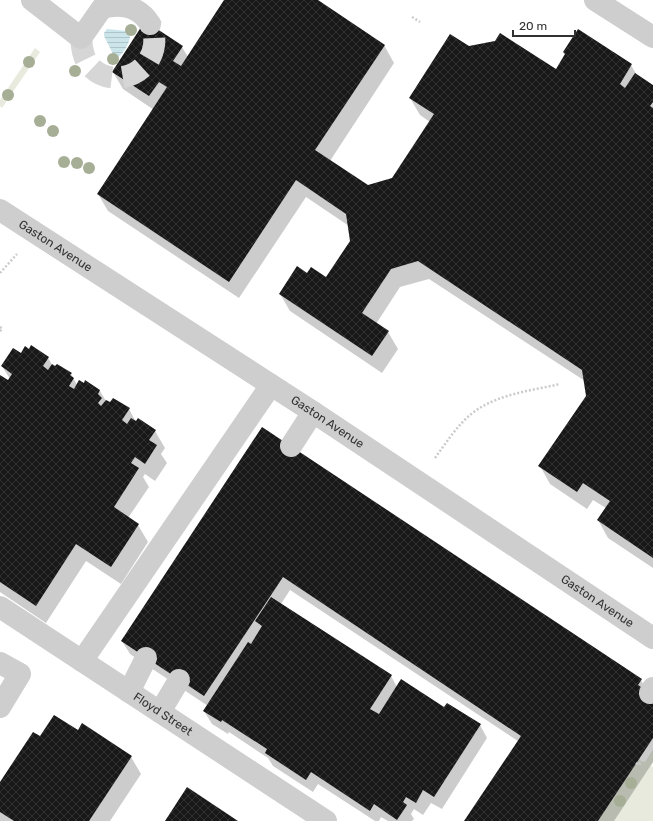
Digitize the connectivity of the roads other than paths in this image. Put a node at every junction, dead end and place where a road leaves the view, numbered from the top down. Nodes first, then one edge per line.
1 (32, 0) edge
2 (599, 1) edge
3 (96, 4) edge
4 (150, 24) tunnel mouth
5 (653, 37) edge
6 (0, 210) edge
7 (271, 385) junction
8 (312, 412) junction
9 (291, 446) dead end
10 (0, 608) edge
11 (653, 638) edge
12 (146, 658) dead end
13 (82, 661) junction
14 (0, 663) edge
15 (179, 680) dead end
16 (129, 692) junction
17 (0, 707) edge
18 (160, 712) junction
19 (326, 821) edge

1 - 3 street
2 - 5 street
3 - 4 street
6 - 7 street, Gaston Avenue
7 - 8 street, Gaston Avenue
7 - 13 street
8 - 9 street
8 - 11 street, Gaston Avenue
10 - 13 street, Floyd Street
12 - 16 street
13 - 16 street, Floyd Street
14 - 17 street
15 - 18 street
16 - 18 street, Floyd Street
18 - 19 street, Floyd Street

